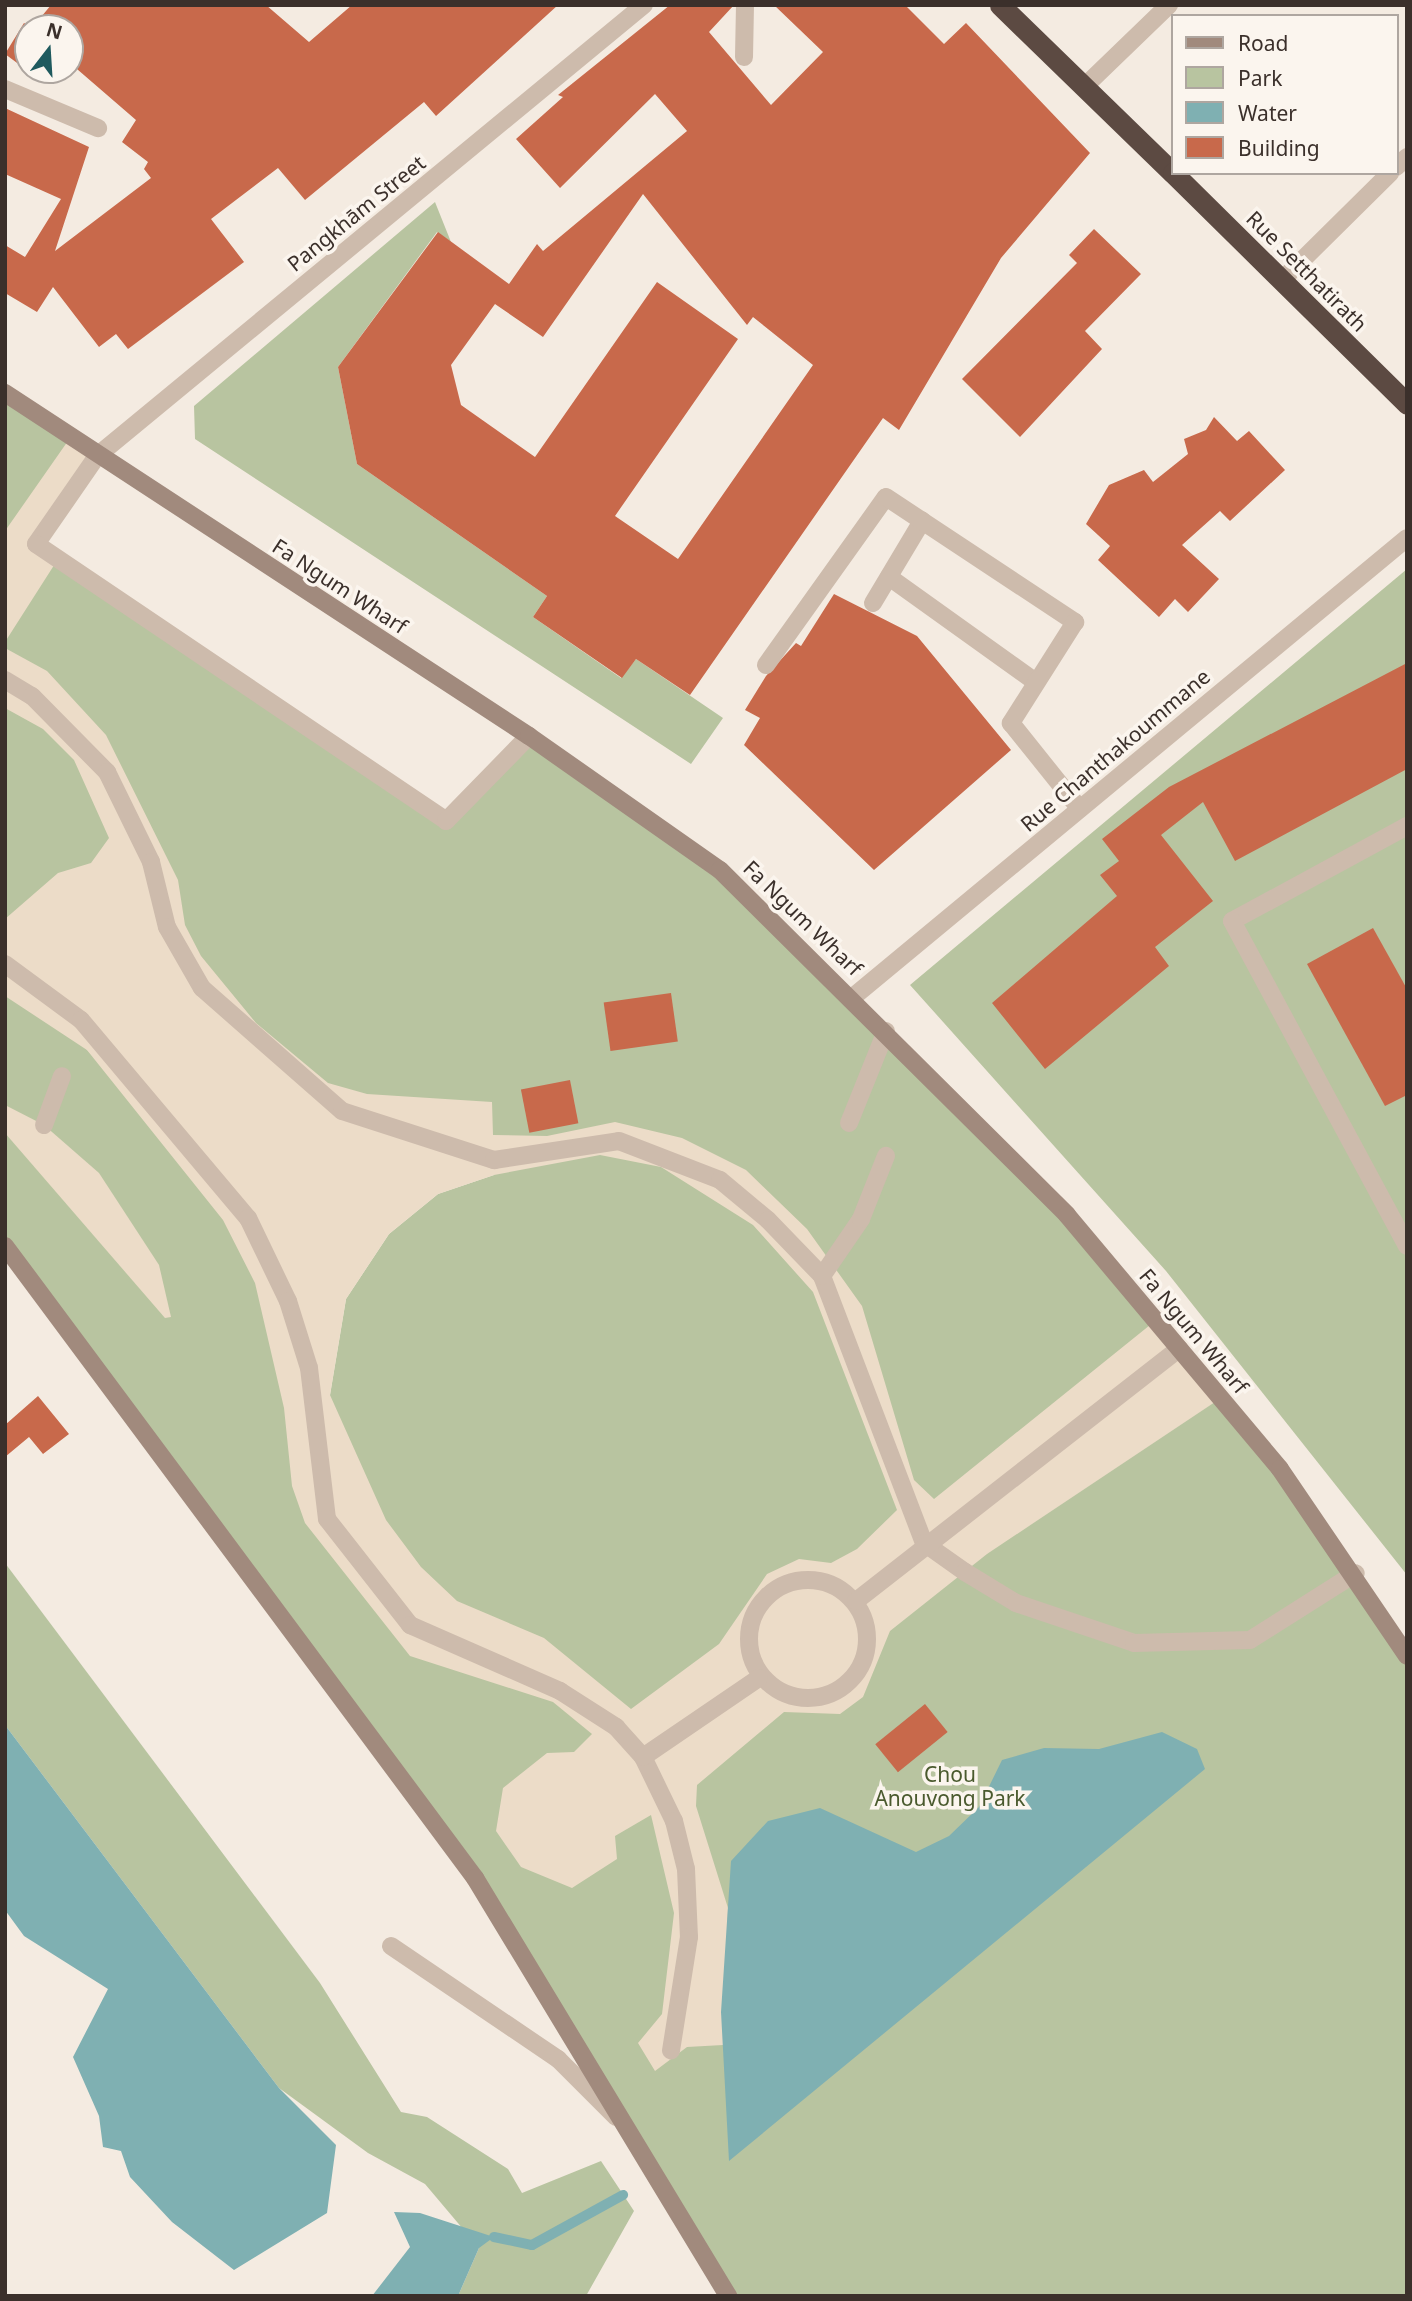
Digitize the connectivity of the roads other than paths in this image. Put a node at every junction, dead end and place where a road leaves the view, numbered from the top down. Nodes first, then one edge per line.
1 (644, 5) edge
2 (745, 5) edge
3 (1000, 5) edge
4 (1169, 5) edge
5 (744, 57) dead end
6 (1085, 86) junction
7 (5, 89) edge
8 (98, 128) dead end
9 (1170, 170) edge
10 (1175, 175) edge
11 (1388, 175) edge
12 (1282, 280) junction
13 (5, 393) edge
14 (1407, 404) edge
15 (97, 456) junction
16 (922, 521) junction
17 (1407, 538) edge
18 (889, 577) junction
19 (873, 603) dead end
20 (766, 665) dead end
21 (5, 680) edge
22 (1034, 681) junction
23 (529, 736) junction
24 (1080, 809) junction
25 (1407, 825) edge
26 (5, 964) edge
27 (853, 997) junction
28 (886, 1031) junction
29 (62, 1076) dead end
30 (849, 1123) dead end
31 (44, 1125) dead end
32 (886, 1156) dead end
33 (5, 1246) edge
34 (1407, 1246) edge
35 (822, 1276) junction
36 (1179, 1349) junction
37 (924, 1543) junction
38 (1356, 1573) junction
39 (856, 1601) junction
40 (1407, 1656) edge
41 (759, 1678) junction
42 (643, 1756) junction
43 (391, 1947) dead end
44 (671, 2051) dead end
45 (632, 2134) junction
46 (728, 2296) edge

1 - 15 street, Pangkhām Street
2 - 5 street
3 - 6 highway, Rue Setthatirath
4 - 6 street
6 - 9 highway, Rue Setthatirath
7 - 8 street
10 - 12 highway, Rue Setthatirath
11 - 12 street
12 - 14 highway, Rue Setthatirath
13 - 15 street, Fa Ngum Wharf
15 - 23 street, Fa Ngum Wharf
15 - 23 street, Pangkhām Street
16 - 18 street
16 - 20 street
16 - 22 street
17 - 24 street, Rue Chanthakoummane
18 - 19 street
18 - 22 street
21 - 35 street
22 - 24 street
23 - 27 street, Fa Ngum Wharf
24 - 27 street, Rue Chanthakoummane
25 - 34 street
26 - 42 street
27 - 28 street, Fa Ngum Wharf
28 - 30 street
28 - 36 street, Fa Ngum Wharf
29 - 31 street
32 - 35 street
33 - 45 street
35 - 37 street
36 - 37 street
36 - 38 street, Fa Ngum Wharf
37 - 38 street
37 - 39 street
38 - 40 street, Fa Ngum Wharf
39 - 41 street
39 - 41 street
41 - 42 street
42 - 44 street
43 - 45 street
45 - 46 street

